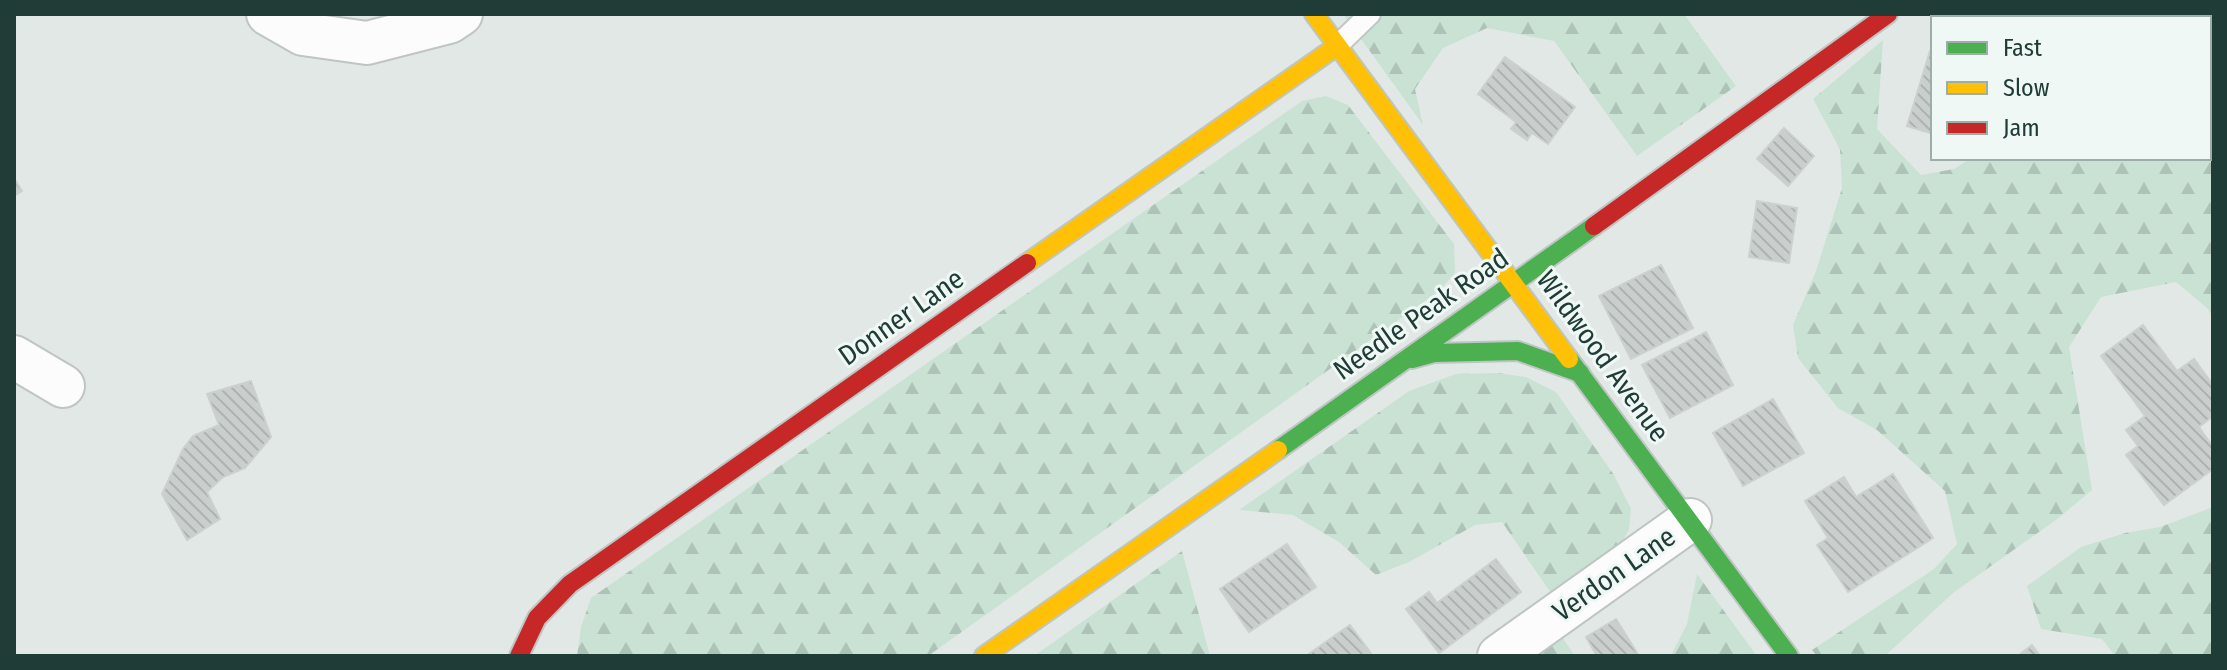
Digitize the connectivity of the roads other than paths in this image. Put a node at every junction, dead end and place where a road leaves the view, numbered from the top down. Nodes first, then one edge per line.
1 (268, 14) edge
2 (461, 14) edge
3 (1314, 14) edge
4 (1370, 14) edge
5 (1888, 14) edge
6 (1337, 46) junction
7 (1515, 283) junction
8 (14, 357) edge
9 (1402, 362) junction
10 (1580, 373) junction
11 (63, 386) dead end
12 (1690, 520) junction
13 (519, 656) edge
14 (984, 656) edge
15 (1499, 656) edge
16 (1789, 656) edge

1 - 2 street
3 - 6 street, Wildwood Avenue
4 - 6 lane
5 - 7 street, Needle Peak Road
6 - 7 street, Wildwood Avenue
6 - 13 street, Donner Lane
7 - 9 street, Needle Peak Road
7 - 10 street, Wildwood Avenue
8 - 11 street
9 - 10 street
9 - 14 street, Needle Peak Road
10 - 12 street, Wildwood Avenue
12 - 15 street, Verdon Lane
12 - 16 street, Wildwood Avenue

